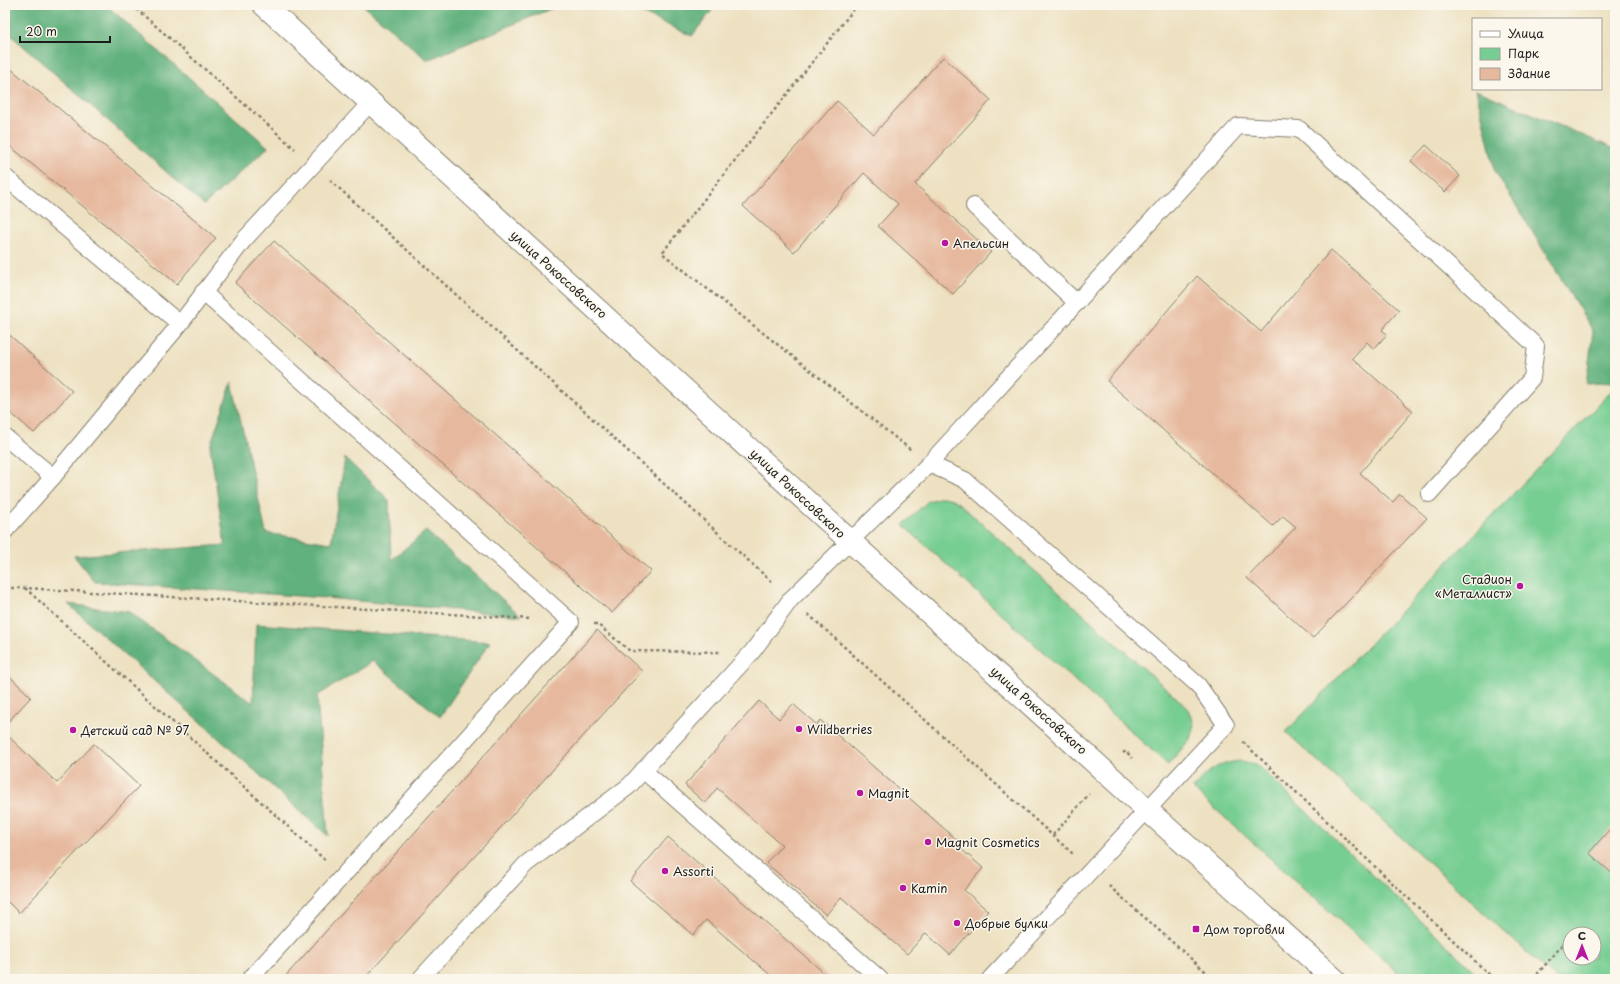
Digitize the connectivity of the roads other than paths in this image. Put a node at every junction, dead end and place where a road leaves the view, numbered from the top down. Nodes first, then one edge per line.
1 (264, 5) edge
2 (371, 102) junction
3 (5, 177) edge
4 (974, 206) dead end
5 (204, 292) junction
6 (1077, 302) junction
7 (180, 324) junction
8 (5, 436) edge
9 (930, 464) junction
10 (53, 477) junction
11 (1429, 494) dead end
12 (5, 531) edge
13 (850, 541) junction
14 (643, 770) junction
15 (1148, 808) junction
16 (250, 979) edge
17 (420, 979) edge
18 (880, 979) edge
19 (990, 979) edge
20 (1334, 979) edge

1 - 2 street, улица Рокоссовского
2 - 5 lane
2 - 13 street, улица Рокоссовского
3 - 7 lane
4 - 6 lane
5 - 7 lane
5 - 16 lane
6 - 9 lane
6 - 11 lane
7 - 10 lane
8 - 10 lane
9 - 13 lane
9 - 15 lane
10 - 12 lane
13 - 14 lane
13 - 15 street, улица Рокоссовского
14 - 17 lane
14 - 18 lane
15 - 19 lane
15 - 20 street, улица Рокоссовского

